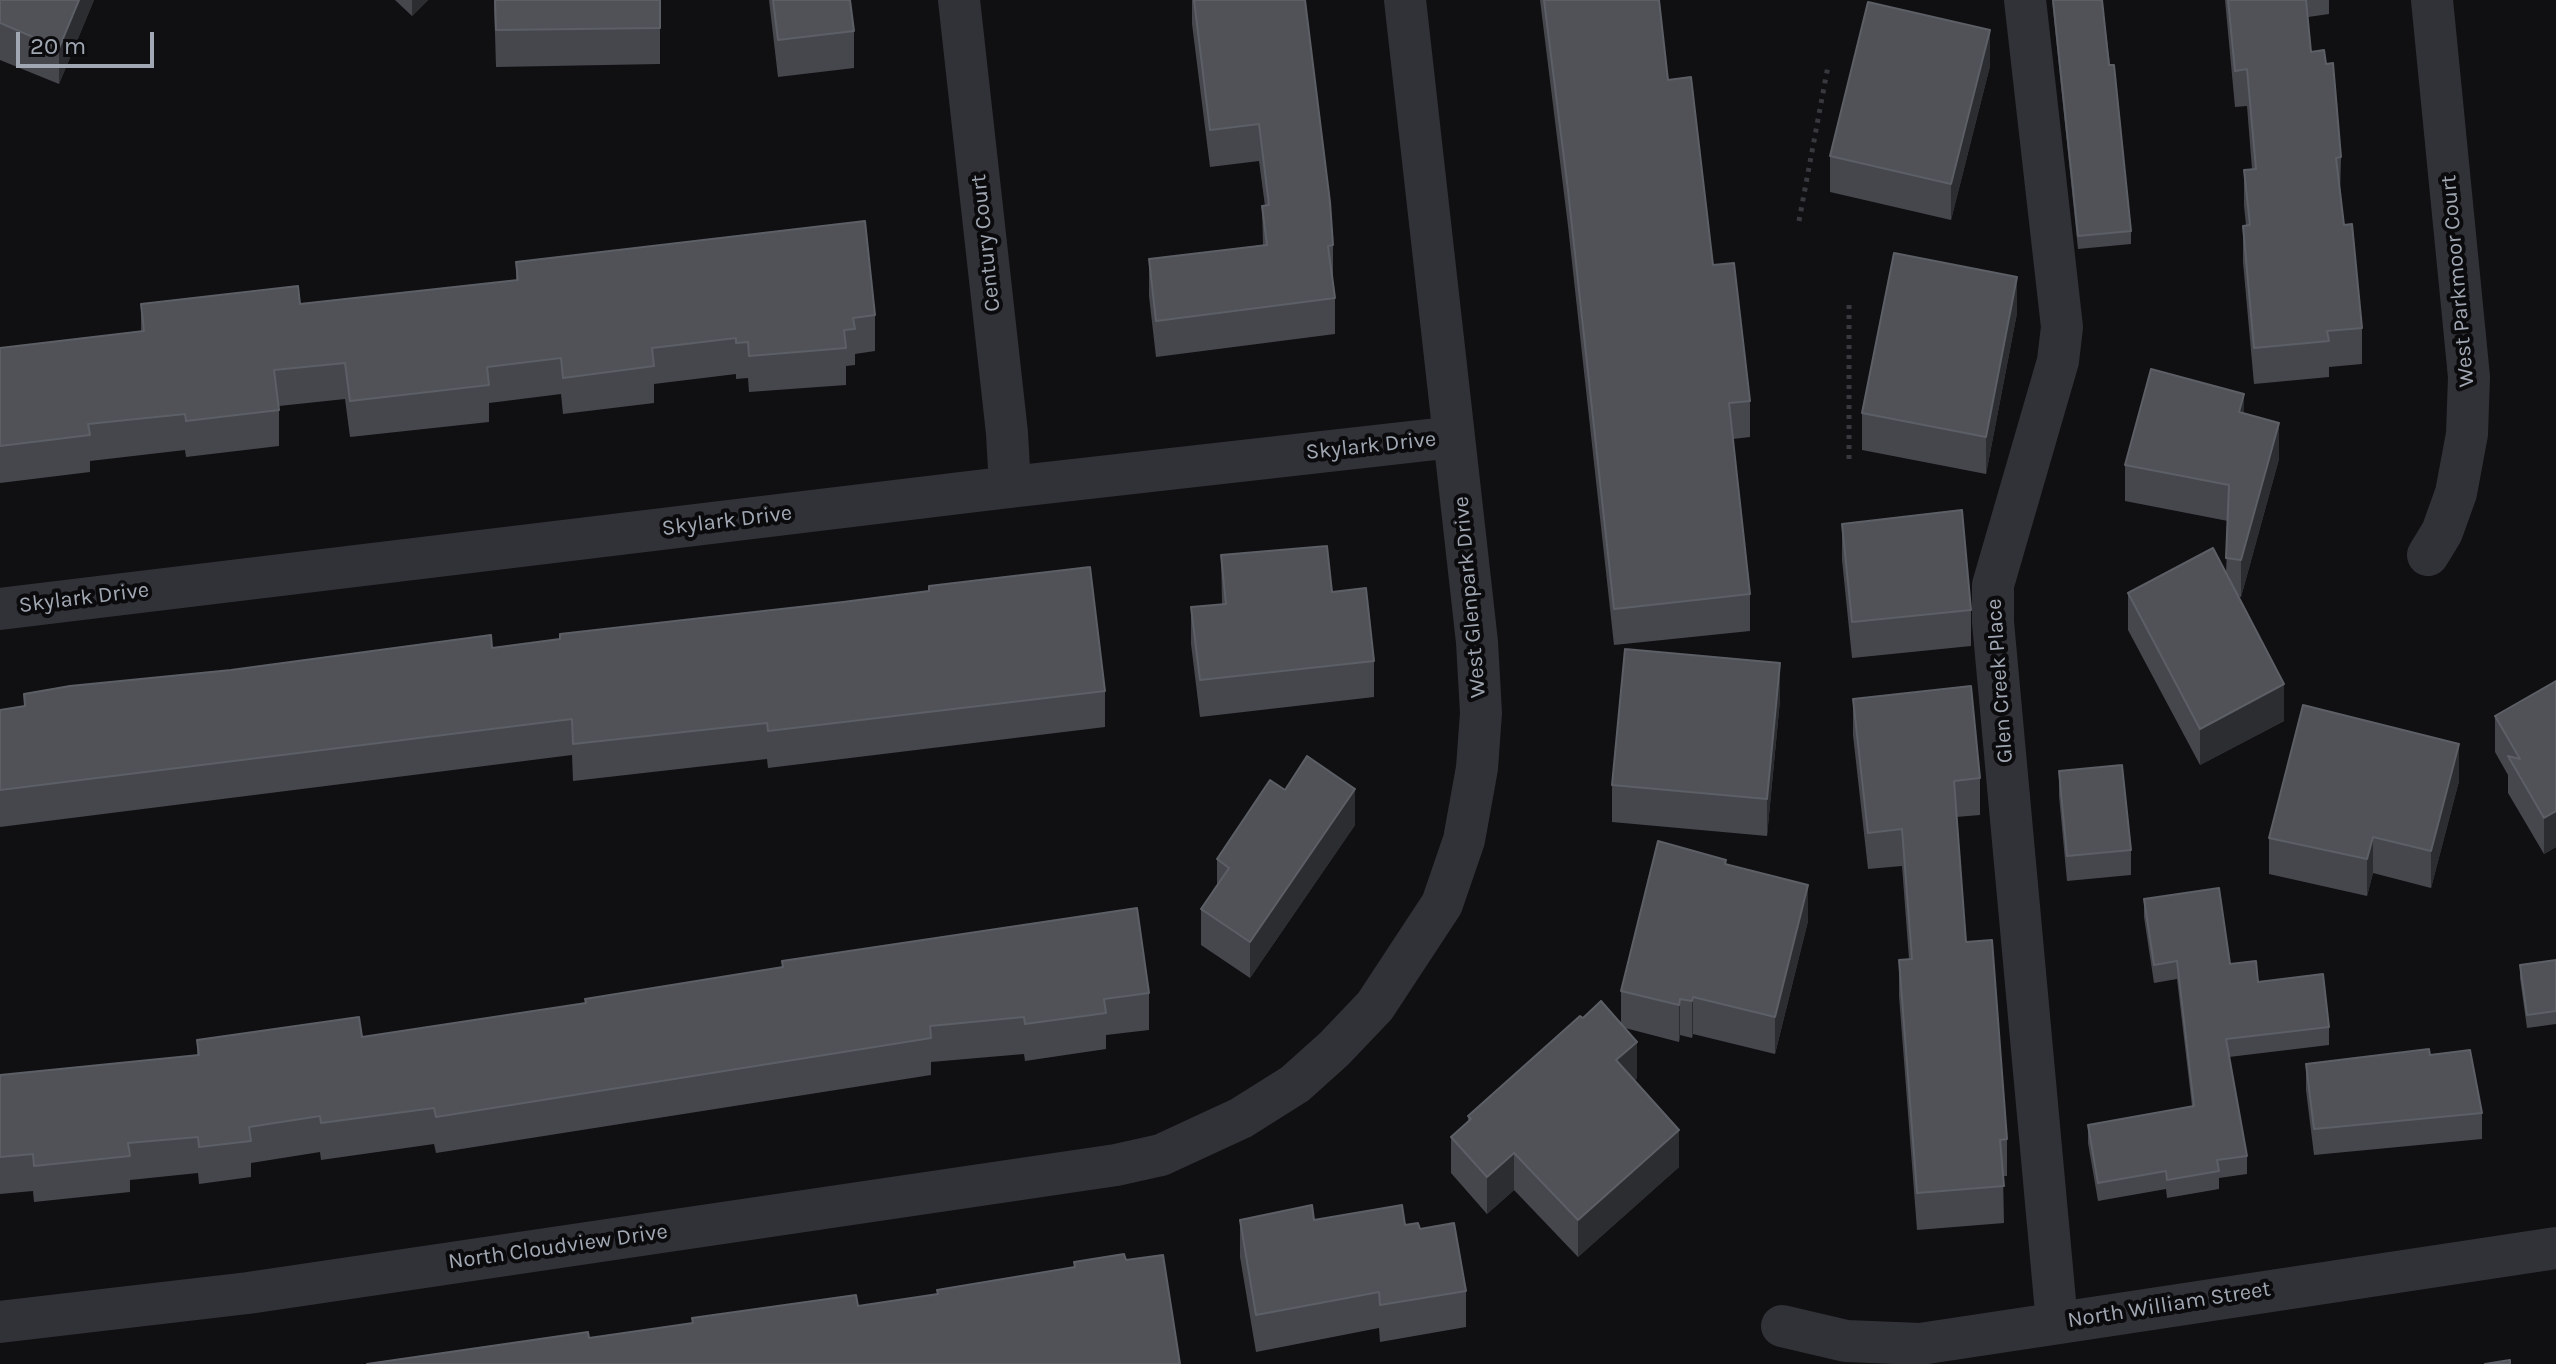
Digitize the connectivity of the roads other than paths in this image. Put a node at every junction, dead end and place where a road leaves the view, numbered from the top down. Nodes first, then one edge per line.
1 (959, 0) edge
2 (1405, 0) edge
3 (2025, 0) edge
4 (2432, 0) edge
5 (1454, 437) junction
6 (1010, 487) junction
7 (2428, 555) dead end
8 (0, 609) edge
9 (1116, 1165) joint
10 (2556, 1248) edge
11 (0, 1322) edge
12 (2057, 1323) junction
13 (1782, 1326) dead end

1 - 6 street, Century Court
2 - 5 street, West Glenpark Drive
3 - 12 street, Glen Creek Place
4 - 7 street, West Parkmoor Court
5 - 6 street, Skylark Drive
5 - 9 street, West Glenpark Drive
6 - 8 street, Skylark Drive
9 - 11 street, North Cloudview Drive
10 - 12 street, North William Street
12 - 13 street, North William Street

